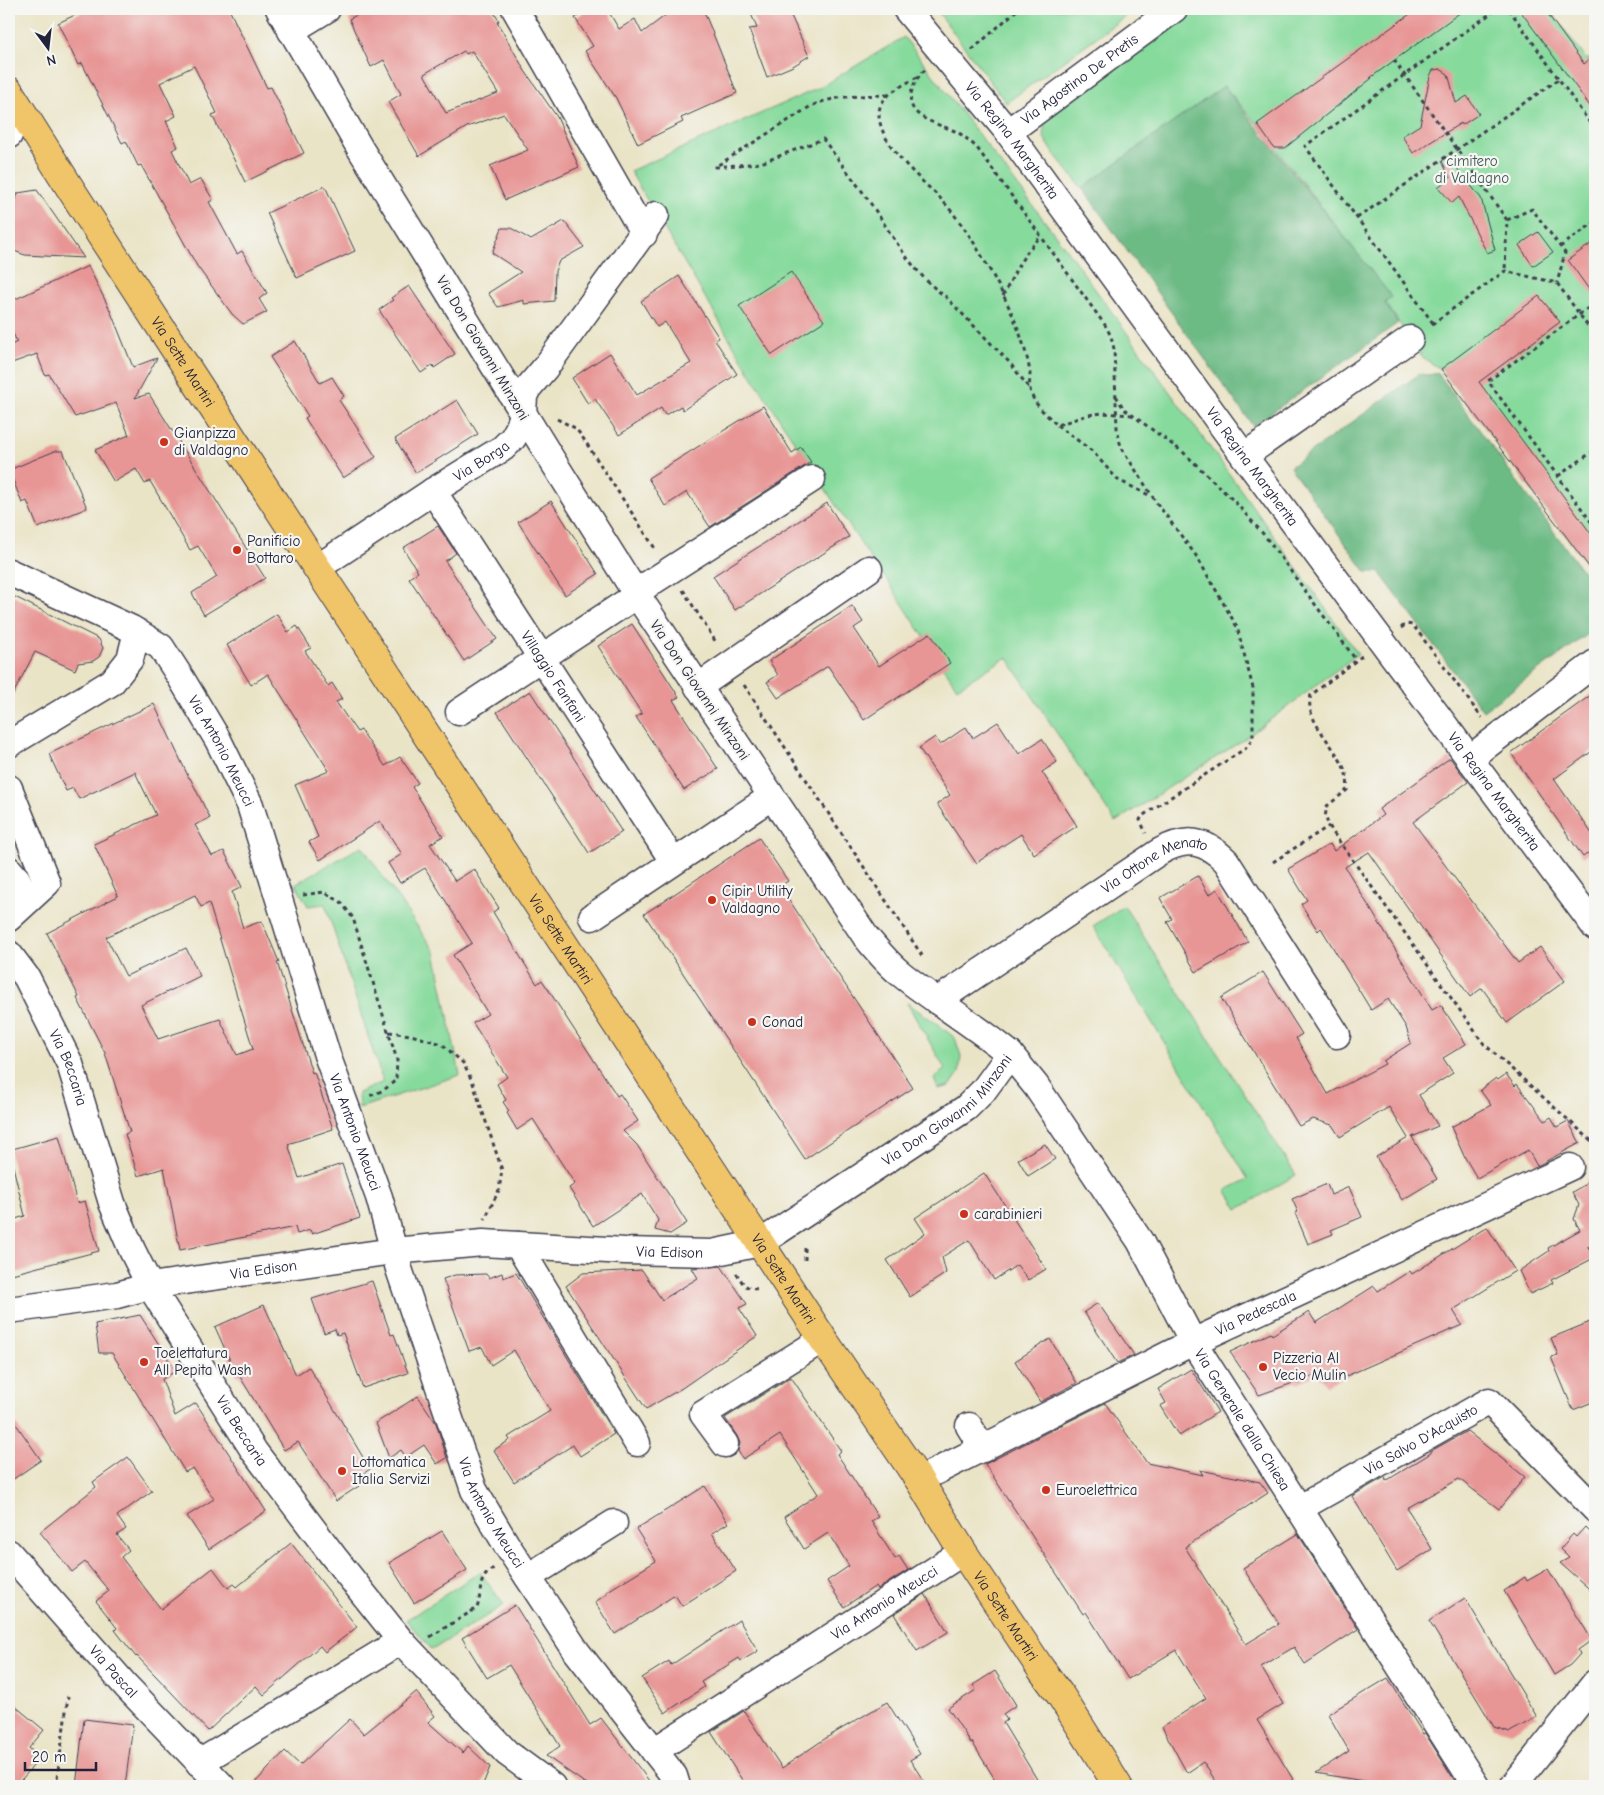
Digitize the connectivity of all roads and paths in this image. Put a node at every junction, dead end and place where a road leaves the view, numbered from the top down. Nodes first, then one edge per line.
1 (327, 9) edge
2 (514, 9) edge
3 (906, 9) edge
4 (1018, 9) edge
5 (1174, 9) edge
6 (1497, 9) edge
7 (1509, 9) edge
8 (1589, 9) edge
9 (1595, 14) edge
10 (285, 20) edge
11 (971, 51) dead end
12 (943, 55) junction
13 (1394, 60) dead end
14 (1404, 75) junction
15 (917, 76) junction
16 (1559, 79) junction
17 (888, 95) junction
18 (14, 99) edge
19 (1595, 130) edge
20 (1008, 132) junction
21 (9, 135) edge
22 (1457, 150) junction
23 (1357, 218) junction
24 (1507, 220) junction
25 (1595, 222) edge
26 (1042, 236) junction
27 (1560, 247) junction
28 (1505, 271) junction
29 (1557, 283) junction
30 (1003, 296) junction
31 (1595, 304) edge
32 (1580, 314) junction
33 (1433, 323) junction
34 (1418, 334) joint
35 (1595, 336) edge
36 (528, 388) junction
37 (1030, 390) junction
38 (1116, 396) junction
39 (1117, 413) junction
40 (523, 414) junction
41 (1132, 415) junction
42 (1057, 425) junction
43 (1595, 450) edge
44 (1244, 456) junction
45 (1558, 476) junction
46 (812, 479) dead end
47 (433, 491) junction
48 (1152, 497) junction
49 (1595, 527) edge
50 (660, 556) dead end
51 (317, 568) junction
52 (869, 569) dead end
53 (9, 572) edge
54 (679, 585) dead end
55 (637, 595) junction
56 (137, 632) junction
57 (1394, 632) dead end
58 (720, 648) dead end
59 (1364, 654) dead end
60 (542, 659) junction
61 (1356, 660) junction
62 (1595, 663) edge
63 (742, 683) dead end
64 (698, 687) junction
65 (459, 712) dead end
66 (1486, 723) dead end
67 (9, 744) edge
68 (1469, 758) junction
69 (9, 788) edge
70 (771, 796) junction
71 (1142, 816) dead end
72 (1330, 826) junction
73 (674, 861) junction
74 (1273, 862) dead end
75 (9, 870) edge
76 (37, 892) junction
77 (592, 917) dead end
78 (9, 918) edge
79 (1595, 927) edge
80 (9, 954) edge
81 (924, 959) dead end
82 (936, 1001) junction
83 (389, 1032) dead end
84 (1337, 1035) dead end
85 (1010, 1054) junction
86 (1595, 1144) edge
87 (1570, 1167) dead end
88 (483, 1243) junction
89 (760, 1243) junction
90 (518, 1245) junction
91 (394, 1251) junction
92 (150, 1286) junction
93 (9, 1310) edge
94 (823, 1339) junction
95 (1193, 1342) junction
96 (970, 1426) dead end
97 (637, 1443) dead end
98 (725, 1444) dead end
99 (982, 1449) junction
100 (919, 1480) junction
101 (1300, 1508) junction
102 (1595, 1509) edge
103 (614, 1523) dead end
104 (9, 1552) edge
105 (963, 1552) junction
106 (494, 1568) dead end
107 (528, 1577) junction
108 (429, 1638) dead end
109 (401, 1641) junction
110 (1595, 1683) edge
111 (68, 1696) dead end
112 (654, 1751) junction
113 (200, 1763) junction
114 (56, 1786) edge
115 (222, 1786) edge
116 (552, 1786) edge
117 (677, 1786) edge
118 (1118, 1786) edge
119 (1476, 1786) edge
120 (1513, 1786) edge

1 - 10 street
2 - 36 street, Via Borga
3 - 12 street, Via Regina Margherita
4 - 11 path
5 - 20 street, Via Agostino De Pretis
6 - 14 path
7 - 16 path
8 - 9 path
10 - 40 street, Via Don Giovanni Minzoni
12 - 15 path
12 - 20 street, Via Regina Margherita
13 - 14 path
14 - 22 path
14 - 23 path
15 - 17 path
15 - 26 path
16 - 19 path
16 - 22 path
17 - 30 path
17 - 37 path
18 - 21 street
18 - 51 main road, Via Sette Martiri
20 - 44 street, Via Regina Margherita
22 - 23 path
22 - 24 path
23 - 33 path
24 - 27 path
24 - 28 path
25 - 27 path
26 - 30 path
26 - 38 path
27 - 29 path
28 - 29 path
28 - 33 path
29 - 32 path
30 - 37 path
31 - 32 path
32 - 35 path
32 - 45 path
33 - 34 path
34 - 44 street
36 - 40 street, Via Borga
36 - 50 path
37 - 42 path
38 - 39 path
38 - 41 path
39 - 41 path
39 - 42 path
39 - 48 path
40 - 47 street, Via Borga
40 - 55 street, Via Don Giovanni Minzoni
41 - 61 path
42 - 48 path
43 - 45 path
44 - 68 street, Via Regina Margherita
45 - 49 path
46 - 55 street
47 - 51 street, Via Borga
47 - 60 street, Villaggio Fanfani
48 - 71 path
51 - 89 main road, Via Sette Martiri
52 - 64 street
53 - 56 street, Via Antonio Meucci
54 - 58 path
55 - 60 street
55 - 64 street, Via Don Giovanni Minzoni
56 - 67 street
56 - 91 street, Via Antonio Meucci
57 - 66 path
59 - 61 path
60 - 65 street
60 - 73 street, Villaggio Fanfani
61 - 72 path
62 - 68 street
63 - 81 path
64 - 70 street, Via Don Giovanni Minzoni
68 - 79 street, Via Regina Margherita
69 - 76 street
70 - 73 street
70 - 82 street, Via Don Giovanni Minzoni
72 - 74 path
72 - 86 path
73 - 77 street
75 - 76 street
76 - 78 street
80 - 92 street, Via Beccaria
82 - 84 street, Via Ottone Menato
82 - 85 street, Via Don Giovanni Minzoni
83 - 88 path
85 - 89 street, Via Don Giovanni Minzoni
85 - 95 street, Via Generale dalla Chiesa
87 - 95 street, Via Pedescala
88 - 90 street, Via Edison
88 - 91 street, Via Edison
89 - 90 street, Via Edison
89 - 94 main road, Via Sette Martiri
90 - 97 street
91 - 92 street, Via Edison
91 - 107 street, Via Antonio Meucci
92 - 93 street, Via Edison
92 - 109 street, Via Beccaria
94 - 98 street
94 - 100 main road, Via Sette Martiri
95 - 99 street, Via Pedescala
95 - 101 street, Via Generale dalla Chiesa
96 - 99 street
99 - 100 street, Via Pedescala
100 - 105 main road, Via Sette Martiri
101 - 102 street, Via Salvo D'Acquisto
101 - 119 street, Via Generale dalla Chiesa
103 - 107 street
104 - 113 street, Via Pascal
105 - 112 street, Via Antonio Meucci
105 - 118 main road, Via Sette Martiri
106 - 108 path
107 - 112 street, Via Antonio Meucci
109 - 113 street
109 - 116 street, Via Beccaria
110 - 120 street
111 - 114 path
112 - 117 street, Via Antonio Meucci
113 - 115 street, Via Pascal

